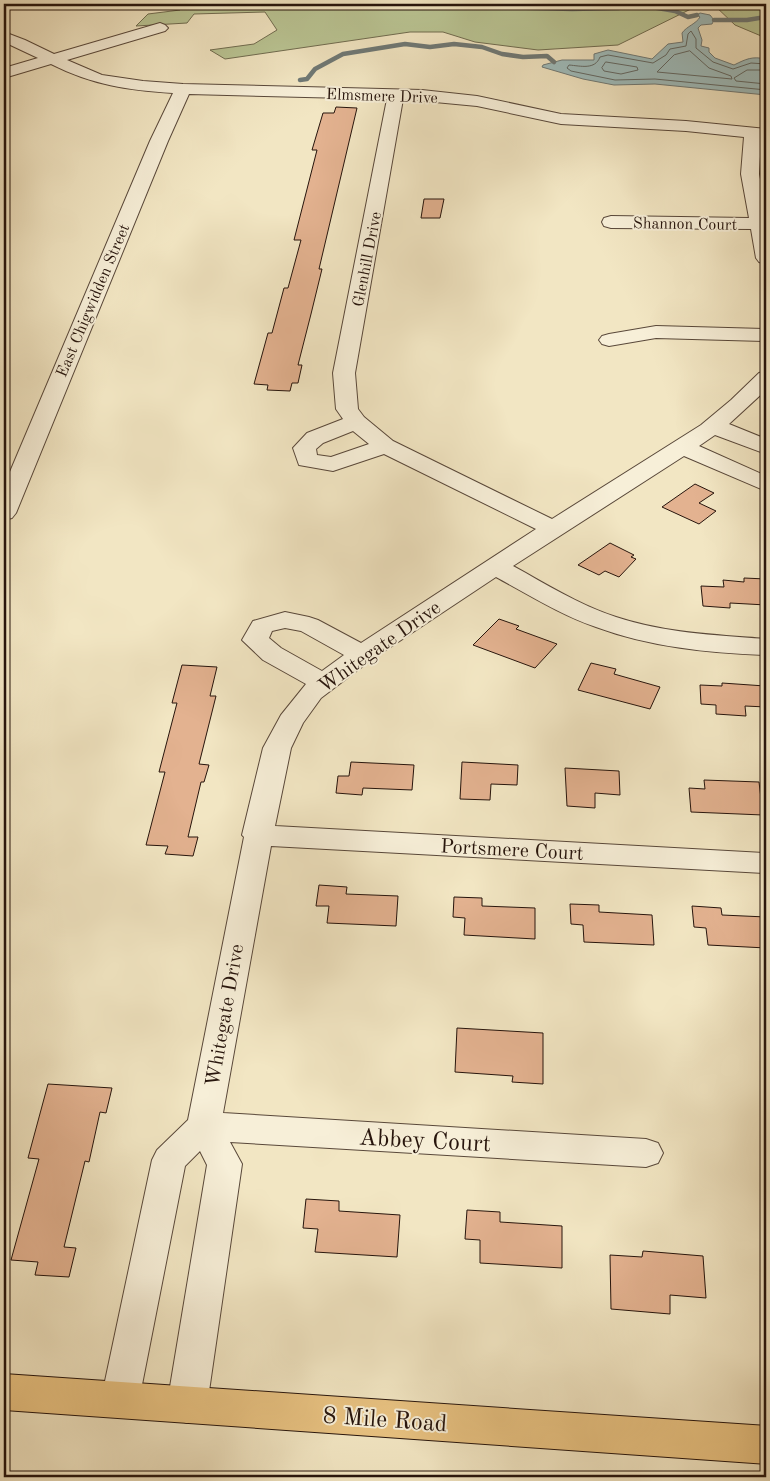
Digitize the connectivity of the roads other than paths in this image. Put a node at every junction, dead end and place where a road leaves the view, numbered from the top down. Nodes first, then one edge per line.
1 (160, 28) dead end
2 (4, 37) edge
3 (50, 59) junction
4 (4, 73) edge
5 (184, 89) junction
6 (396, 94) junction
7 (760, 134) edge
8 (611, 222) dead end
9 (759, 224) junction
10 (766, 258) edge
11 (766, 335) edge
12 (610, 340) dead end
13 (766, 377) edge
14 (356, 422) junction
15 (713, 426) junction
16 (385, 446) junction
17 (683, 447) junction
18 (766, 448) edge
19 (766, 484) edge
20 (8, 491) edge
21 (4, 513) edge
22 (554, 529) junction
23 (496, 566) junction
24 (766, 647) edge
25 (362, 654) junction
26 (324, 683) junction
27 (257, 835) junction
28 (766, 863) edge
29 (204, 1126) junction
30 (646, 1153) dead end
31 (4, 1392) edge
32 (120, 1400) junction
33 (187, 1405) junction
34 (766, 1445) edge

1 - 3 street
2 - 3 street, Elmsmere Drive
3 - 4 street
3 - 5 street, Elmsmere Drive
5 - 6 street, Elmsmere Drive
5 - 20 street, East Chigwidden Street
6 - 7 street, Elmsmere Drive
6 - 14 street, Glenhill Drive
7 - 9 street
8 - 9 street, Shannon Court
9 - 10 street
11 - 12 street
13 - 15 street, Whitegate Drive
14 - 16 street, Glenhill Drive
14 - 16 street
15 - 17 street, Whitegate Drive
15 - 18 street
16 - 22 street, Glenhill Drive
17 - 19 street
17 - 22 street, Whitegate Drive
20 - 21 street, East Chigwidden Street
22 - 23 street, Whitegate Drive
23 - 24 street
23 - 25 street, Whitegate Drive
25 - 26 street, Whitegate Drive
25 - 26 street
26 - 27 street, Whitegate Drive
27 - 28 street, Portsmere Court
27 - 29 street, Whitegate Drive
29 - 30 street, Abbey Court
29 - 32 street
29 - 33 street
31 - 32 main road, 8 Mile Road
32 - 33 main road, 8 Mile Road
33 - 34 main road, 8 Mile Road

